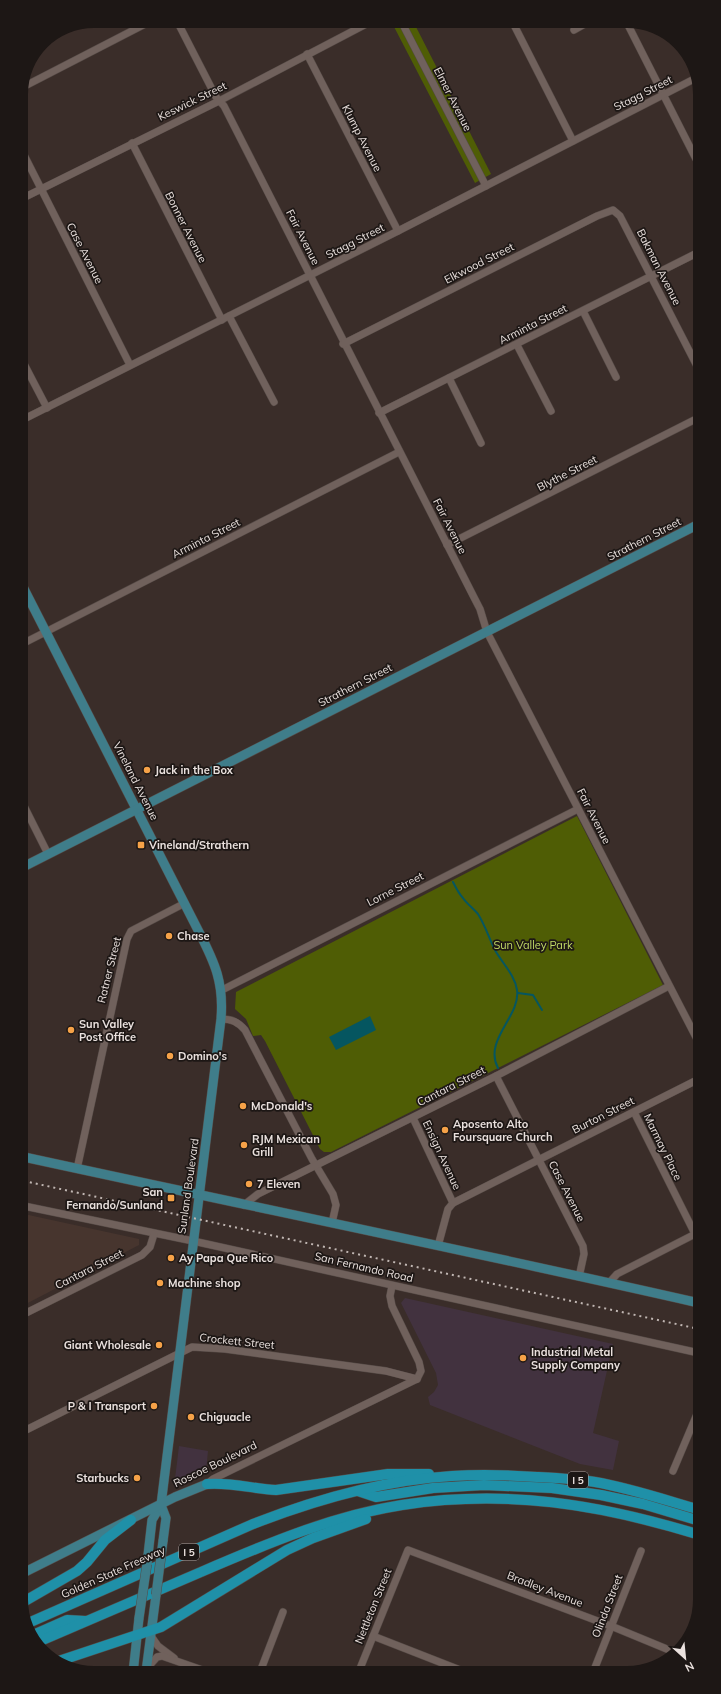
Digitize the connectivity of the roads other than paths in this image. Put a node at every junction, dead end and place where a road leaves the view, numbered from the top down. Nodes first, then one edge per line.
1 (137, 28) edge
2 (181, 28) edge
3 (358, 28) edge
4 (405, 28) edge
5 (516, 28) edge
6 (578, 28) edge
7 (630, 28) edge
8 (574, 30) dead end
9 (307, 54) junction
10 (691, 80) edge
11 (29, 83) edge
12 (664, 95) junction
13 (219, 101) junction
14 (573, 141) junction
15 (132, 143) junction
16 (693, 153) edge
17 (28, 163) edge
18 (486, 186) junction
19 (41, 190) junction
20 (28, 196) edge
21 (623, 220) joint
22 (398, 231) junction
23 (693, 255) edge
24 (310, 276) junction
25 (650, 276) junction
26 (583, 311) junction
27 (229, 316) junction
28 (222, 320) junction
29 (343, 344) junction
30 (517, 344) junction
31 (693, 358) edge
32 (130, 365) junction
33 (28, 372) edge
34 (616, 377) dead end
35 (448, 378) junction
36 (274, 402) dead end
37 (46, 408) junction
38 (551, 411) dead end
39 (379, 413) junction
40 (28, 417) edge
41 (693, 422) edge
42 (481, 443) dead end
43 (399, 452) junction
44 (693, 527) edge
45 (447, 545) junction
46 (28, 597) edge
47 (46, 632) junction
48 (487, 632) junction
49 (28, 641) edge
50 (578, 809) junction
51 (137, 810) junction
52 (28, 814) edge
53 (48, 854) junction
54 (28, 864) edge
55 (185, 903) junction
56 (669, 986) junction
57 (222, 990) junction
58 (221, 1019) junction
59 (693, 1032) edge
60 (496, 1076) junction
61 (693, 1082) edge
62 (634, 1112) junction
63 (413, 1118) junction
64 (28, 1158) edge
65 (539, 1160) junction
66 (316, 1164) junction
67 (76, 1169) junction
68 (199, 1195) junction
69 (453, 1203) junction
70 (244, 1205) junction
71 (28, 1207) edge
72 (332, 1223) junction
73 (693, 1225) edge
74 (154, 1234) junction
75 (693, 1235) edge
76 (192, 1241) junction
77 (438, 1246) junction
78 (579, 1277) junction
79 (609, 1283) junction
80 (392, 1286) junction
81 (693, 1302) edge
82 (28, 1312) edge
83 (180, 1352) junction
84 (693, 1352) edge
85 (417, 1379) junction
86 (693, 1424) edge
87 (28, 1428) edge
88 (673, 1471) dead end
89 (453, 1476) junction
90 (207, 1484) junction
91 (356, 1490) junction
92 (161, 1505) junction
93 (405, 1505) junction
94 (693, 1508) edge
95 (693, 1519) edge
96 (131, 1520) junction
97 (693, 1524) edge
98 (693, 1532) edge
99 (408, 1550) joint
100 (641, 1551) dead end
101 (28, 1571) edge
102 (28, 1600) edge
103 (283, 1612) dead end
104 (32, 1621) edge
105 (87, 1621) junction
106 (611, 1626) junction
107 (37, 1632) edge
108 (152, 1633) junction
109 (137, 1635) junction
110 (373, 1636) junction
111 (42, 1640) edge
112 (665, 1648) edge
113 (65, 1659) edge
114 (181, 1662) junction
115 (134, 1666) edge
116 (148, 1666) edge
117 (149, 1666) edge
118 (192, 1666) edge
119 (262, 1666) edge
120 (361, 1666) edge
121 (450, 1666) edge
122 (596, 1666) edge

1 - 11 street
2 - 13 street, Fair Avenue
3 - 9 street, Keswick Street
4 - 18 street, Elmer Avenue
5 - 14 street
6 - 8 street
7 - 12 street
9 - 13 street, Keswick Street
9 - 22 street, Klump Avenue
10 - 12 street, Stagg Street
12 - 14 street, Stagg Street
12 - 16 street
13 - 15 street, Keswick Street
13 - 24 street, Fair Avenue
14 - 18 street, Stagg Street
15 - 19 street, Keswick Street
15 - 28 street, Bonner Avenue
17 - 19 street, Case Avenue
18 - 22 street, Stagg Street
19 - 20 street, Keswick Street
19 - 32 street, Case Avenue
21 - 25 street, Bakman Avenue
21 - 29 street, Elkwood Street
22 - 24 street, Stagg Street
23 - 25 street, Arminta Street
24 - 27 street, Stagg Street
24 - 29 street, Fair Avenue
25 - 26 street, Arminta Street
25 - 31 street, Bakman Avenue
26 - 30 street, Arminta Street
26 - 34 street
27 - 28 street, Stagg Street
27 - 36 street
28 - 32 street, Stagg Street
29 - 39 street, Fair Avenue
30 - 35 street, Arminta Street
30 - 38 street
32 - 37 street, Stagg Street
33 - 37 street
35 - 39 street, Arminta Street
35 - 42 street
37 - 40 street, Stagg Street
39 - 43 street, Fair Avenue
41 - 45 street, Blythe Street
43 - 45 street, Fair Avenue
43 - 47 street, Arminta Street
44 - 48 main road, Strathern Street
45 - 48 street, Fair Avenue
46 - 47 main road, Vineland Avenue
47 - 49 street, Arminta Street
47 - 51 main road, Vineland Avenue
48 - 50 street, Fair Avenue
48 - 51 main road, Strathern Street
50 - 56 street, Fair Avenue
50 - 57 street, Lorne Street
51 - 53 main road, Strathern Street
51 - 55 main road, Vineland Avenue
52 - 53 street
53 - 54 main road, Strathern Street
55 - 57 main road, Vineland Avenue
55 - 67 street, Ratner Street
56 - 59 street, Fair Avenue
56 - 60 street, Cantara Street
57 - 58 main road, Sunland Boulevard
58 - 66 street
58 - 68 main road, Sunland Boulevard
60 - 63 street, Cantara Street
60 - 65 street, Case Avenue
61 - 62 street, Burton Street
62 - 65 street, Burton Street
62 - 73 street, Marmay Place
63 - 66 street, Cantara Street
63 - 69 street, Ensign Avenue
64 - 67 main road
65 - 69 street, Burton Street
65 - 78 street, Case Avenue
66 - 70 street, Cantara Street
66 - 72 street
67 - 68 main road
68 - 70 main road
68 - 76 main road, Sunland Boulevard
69 - 77 street, Ensign Avenue
70 - 72 main road
71 - 74 street, San Fernando Road
72 - 77 main road
74 - 76 street, San Fernando Road
74 - 82 street, Cantara Street
75 - 79 street
76 - 80 street, San Fernando Road
76 - 83 main road, Sunland Boulevard
77 - 78 main road
78 - 79 main road
79 - 81 main road
80 - 84 street, San Fernando Road
80 - 85 street
83 - 85 street, Crockett Street
83 - 87 street, Crockett Street
83 - 92 main road, Sunland Boulevard
85 - 90 street, Roscoe Boulevard
86 - 88 street
89 - 90 highway
89 - 91 highway, Golden State Freeway / I 5
89 - 94 highway, Golden State Freeway / I 5
90 - 92 main road, Roscoe Boulevard
91 - 95 highway
91 - 104 highway, Golden State Freeway / I 5
92 - 96 main road, Roscoe Boulevard
92 - 108 main road, Sunland Boulevard, bridge
92 - 109 main road, Sunland Boulevard, bridge
93 - 97 highway
93 - 98 highway, I 5
93 - 105 highway, I 5
93 - 108 highway
96 - 101 main road, Roscoe Boulevard
96 - 102 highway
99 - 106 street, Bradley Avenue
99 - 110 street, Nettleton Street
100 - 106 street, Olinda Street
103 - 119 street
105 - 107 highway
105 - 111 highway, I 5
106 - 112 street, Bradley Avenue
106 - 122 street, Olinda Street
108 - 109 highway
108 - 114 street
108 - 116 main road, Sunland Boulevard
109 - 113 highway
109 - 115 main road, Sunland Boulevard
110 - 120 street, Nettleton Street
110 - 121 street
114 - 117 street
114 - 118 street

